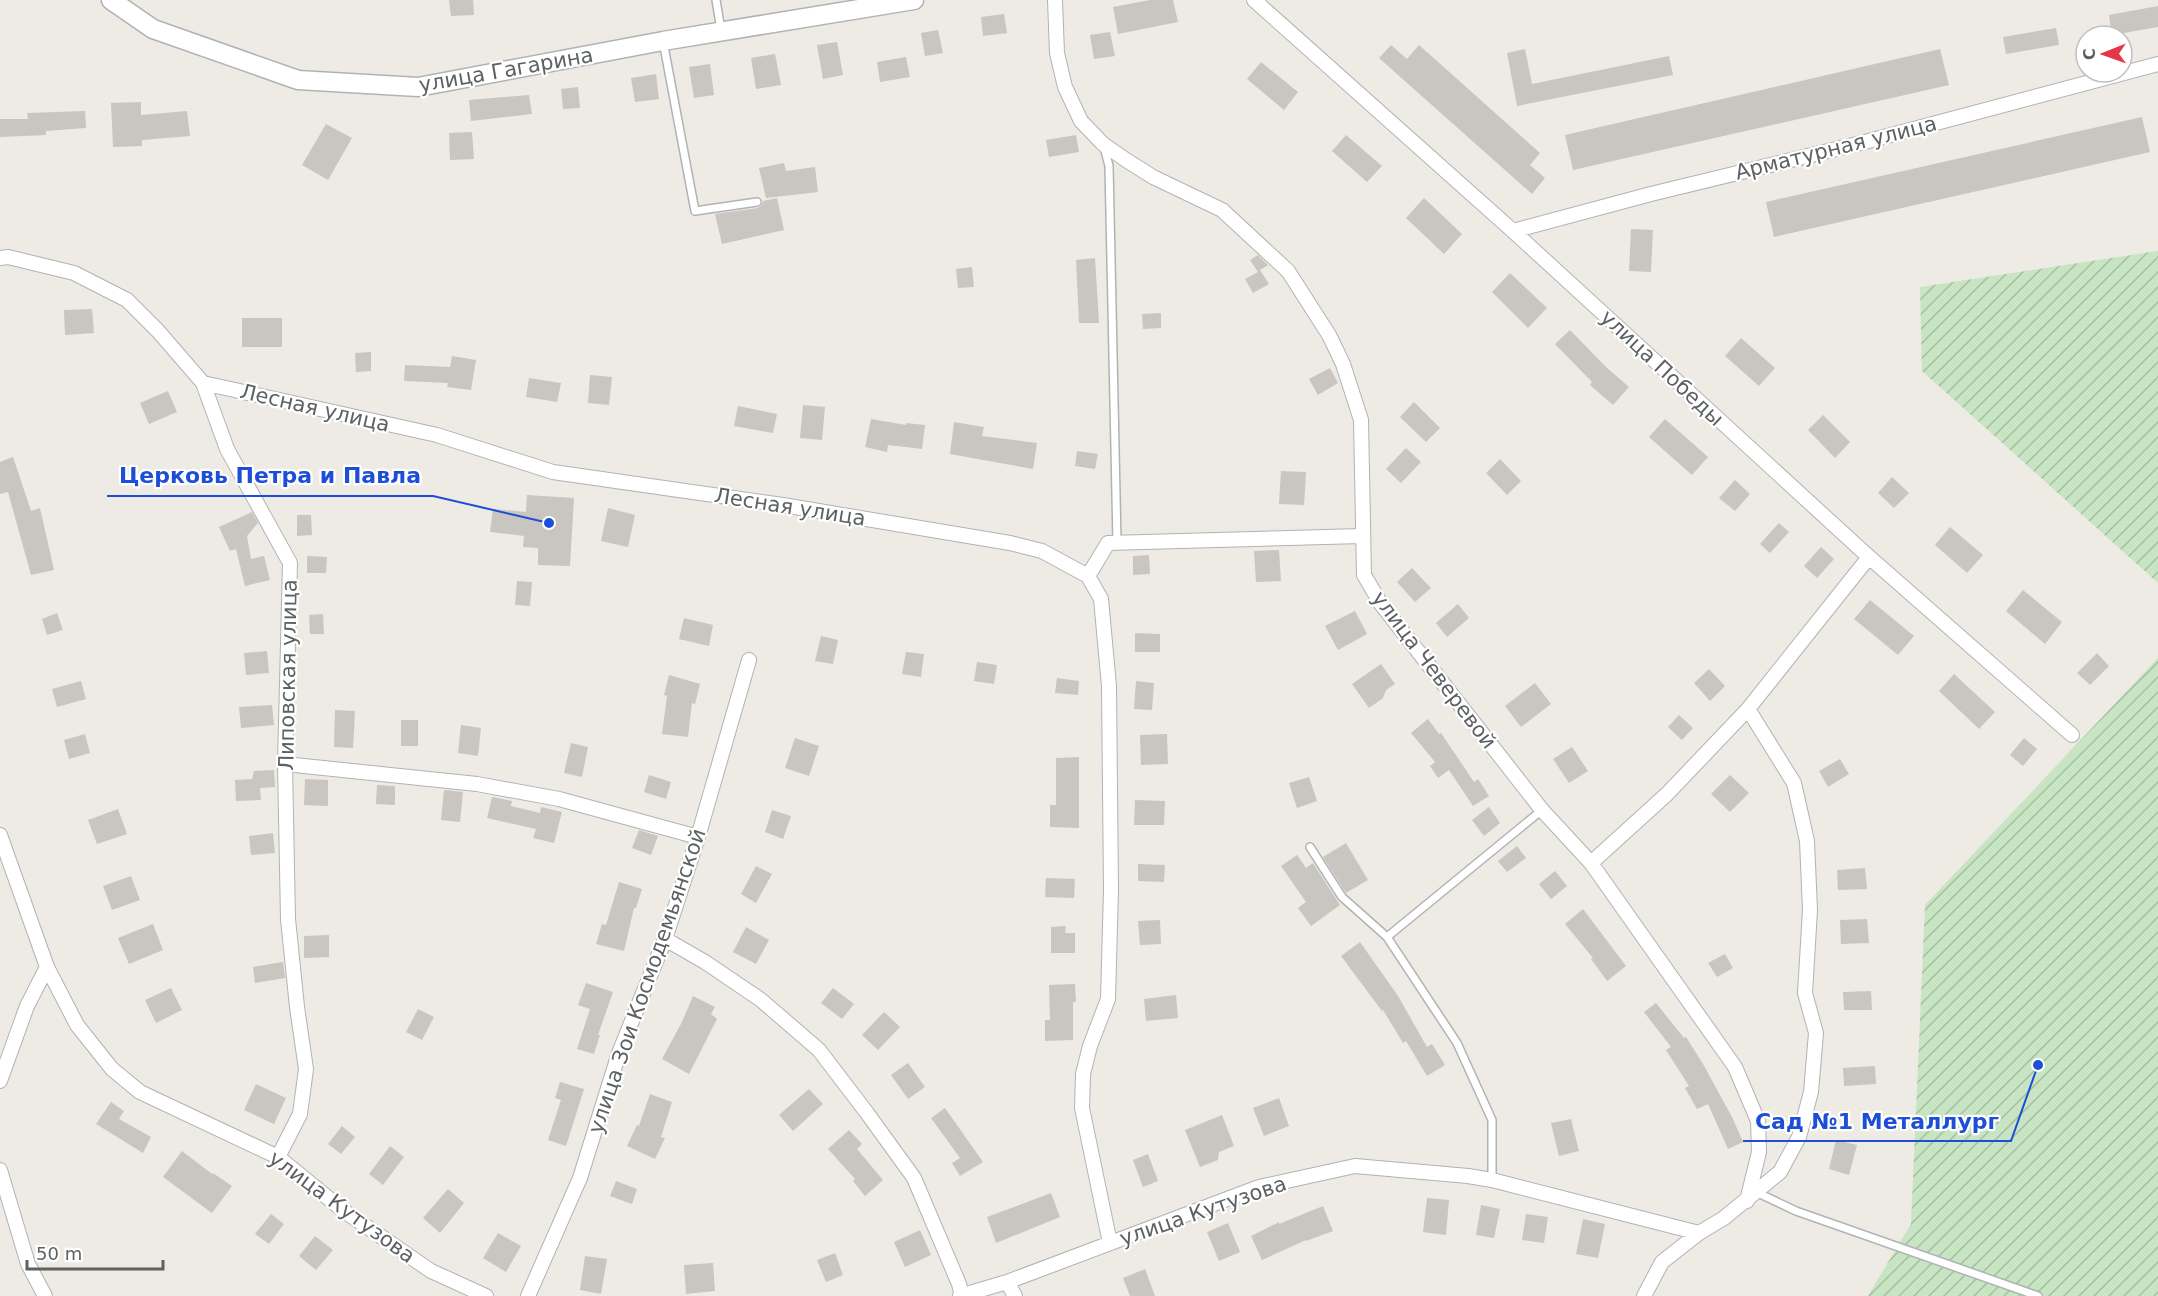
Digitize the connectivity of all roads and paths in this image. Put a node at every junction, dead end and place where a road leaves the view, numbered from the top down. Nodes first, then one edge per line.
1 (111, 0) edge
2 (716, 0) edge
3 (914, 0) edge
4 (1055, 0) edge
5 (1254, 0) edge
6 (722, 33) junction
7 (663, 41) junction
8 (2158, 64) edge
9 (1103, 144) junction
10 (757, 202) dead end
11 (1513, 231) junction
12 (0, 258) edge
13 (203, 383) junction
14 (1362, 536) junction
15 (1117, 542) junction
16 (1869, 557) junction
17 (1088, 576) junction
18 (749, 660) dead end
19 (1748, 709) junction
20 (2072, 735) dead end
21 (285, 764) junction
22 (1542, 810) junction
23 (0, 835) edge
24 (698, 837) junction
25 (1310, 847) dead end
26 (1591, 863) junction
27 (1387, 937) junction
28 (665, 939) junction
29 (47, 968) junction
30 (0, 1082) edge
31 (278, 1157) junction
32 (0, 1170) edge
33 (1492, 1180) junction
34 (1751, 1197) junction
35 (1699, 1233) junction
36 (1110, 1243) junction
37 (1007, 1282) junction
38 (45, 1296) edge
39 (486, 1296) edge
40 (528, 1296) edge
41 (961, 1296) edge
42 (1015, 1296) edge
43 (1644, 1296) edge
44 (2038, 1296) edge

1 - 7 street, улица Гагарина
2 - 6 lane
3 - 6 street, улица Гагарина
4 - 9 street, улица Чеверевой
5 - 11 street, улица Победы
6 - 7 street, улица Гагарина
7 - 10 lane
8 - 11 street, Арматурная улица
9 - 14 street, улица Чеверевой
9 - 15 lane
11 - 16 street, улица Победы
12 - 13 street, Липовская улица
13 - 17 street, Лесная улица
13 - 21 street, Липовская улица
14 - 15 street
14 - 22 street, улица Чеверевой
15 - 17 street
16 - 19 street
16 - 20 street, улица Победы
17 - 36 street
18 - 24 street, улица Зои Космодемьянской
19 - 26 street
19 - 34 street
21 - 24 street
21 - 31 street, Липовская улица
22 - 26 street, улица Чеверевой
22 - 27 lane
23 - 29 street, улица Кутузова
24 - 28 street, улица Зои Космодемьянской
25 - 27 lane
26 - 34 street, улица Чеверевой
27 - 33 lane
28 - 40 street, улица Зои Космодемьянской
28 - 41 street
29 - 30 street
29 - 31 street, улица Кутузова
31 - 39 street, улица Кутузова
32 - 38 street
33 - 35 street, улица Кутузова
33 - 36 street, улица Кутузова
34 - 35 street
34 - 44 lane
35 - 43 street
36 - 37 street, улица Кутузова
37 - 41 street, улица Кутузова
37 - 42 street

